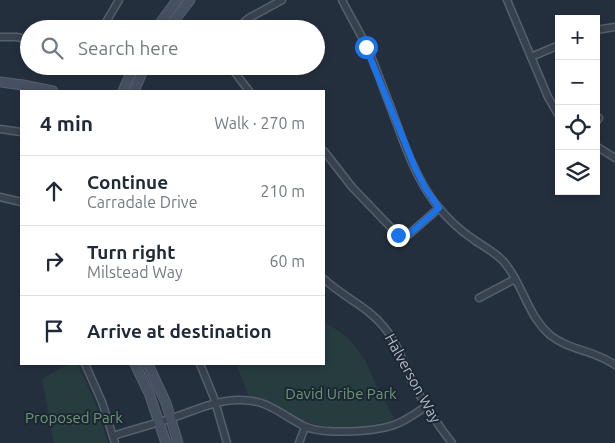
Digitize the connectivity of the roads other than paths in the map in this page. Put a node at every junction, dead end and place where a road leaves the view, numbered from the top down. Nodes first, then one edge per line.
1 (119, 0) edge
2 (177, 0) edge
3 (190, 0) edge
4 (282, 0) edge
5 (342, 0) edge
6 (507, 0) edge
7 (166, 14) junction
8 (107, 20) edge
9 (162, 20) edge
10 (174, 20) joint
11 (247, 20) edge
12 (615, 27) edge
13 (600, 29) edge
14 (0, 37) edge
15 (20, 38) edge
16 (555, 48) edge
17 (531, 57) junction
18 (130, 75) edge
19 (141, 75) edge
20 (237, 75) edge
21 (0, 82) edge
22 (48, 90) edge
23 (123, 90) edge
24 (134, 90) edge
25 (249, 90) edge
26 (555, 109) edge
27 (0, 129) edge
28 (20, 132) edge
29 (600, 149) edge
30 (325, 152) edge
31 (615, 158) edge
32 (0, 197) edge
33 (20, 202) edge
34 (439, 208) junction
35 (515, 279) junction
36 (325, 280) edge
37 (479, 298) dead end
38 (85, 365) edge
39 (135, 365) edge
40 (148, 365) edge
41 (200, 365) edge
42 (615, 365) edge
43 (216, 404) junction
44 (427, 406) junction
45 (171, 418) junction
46 (160, 422) junction
47 (305, 427) junction
48 (114, 439) edge
49 (166, 443) edge
50 (178, 443) edge
51 (227, 443) edge
52 (299, 443) edge
53 (452, 443) edge

1 - 8 street
2 - 7 main road
3 - 10 main road
4 - 11 street
5 - 34 street
6 - 17 street
7 - 9 main road
7 - 10 main road
12 - 13 street
14 - 15 street
16 - 17 street
17 - 26 street
18 - 23 main road
19 - 24 main road
20 - 25 street
21 - 22 main road
27 - 28 street
29 - 31 street
30 - 34 street
32 - 33 street
34 - 35 street
35 - 37 street
35 - 42 street
36 - 44 street, Halverson Way
38 - 48 street
39 - 46 main road
40 - 45 main road
41 - 43 street
43 - 45 street
43 - 47 street
43 - 51 street
44 - 47 street
44 - 53 street, Halverson Way
45 - 46 street
45 - 50 main road
46 - 48 street
46 - 49 main road
47 - 52 street

